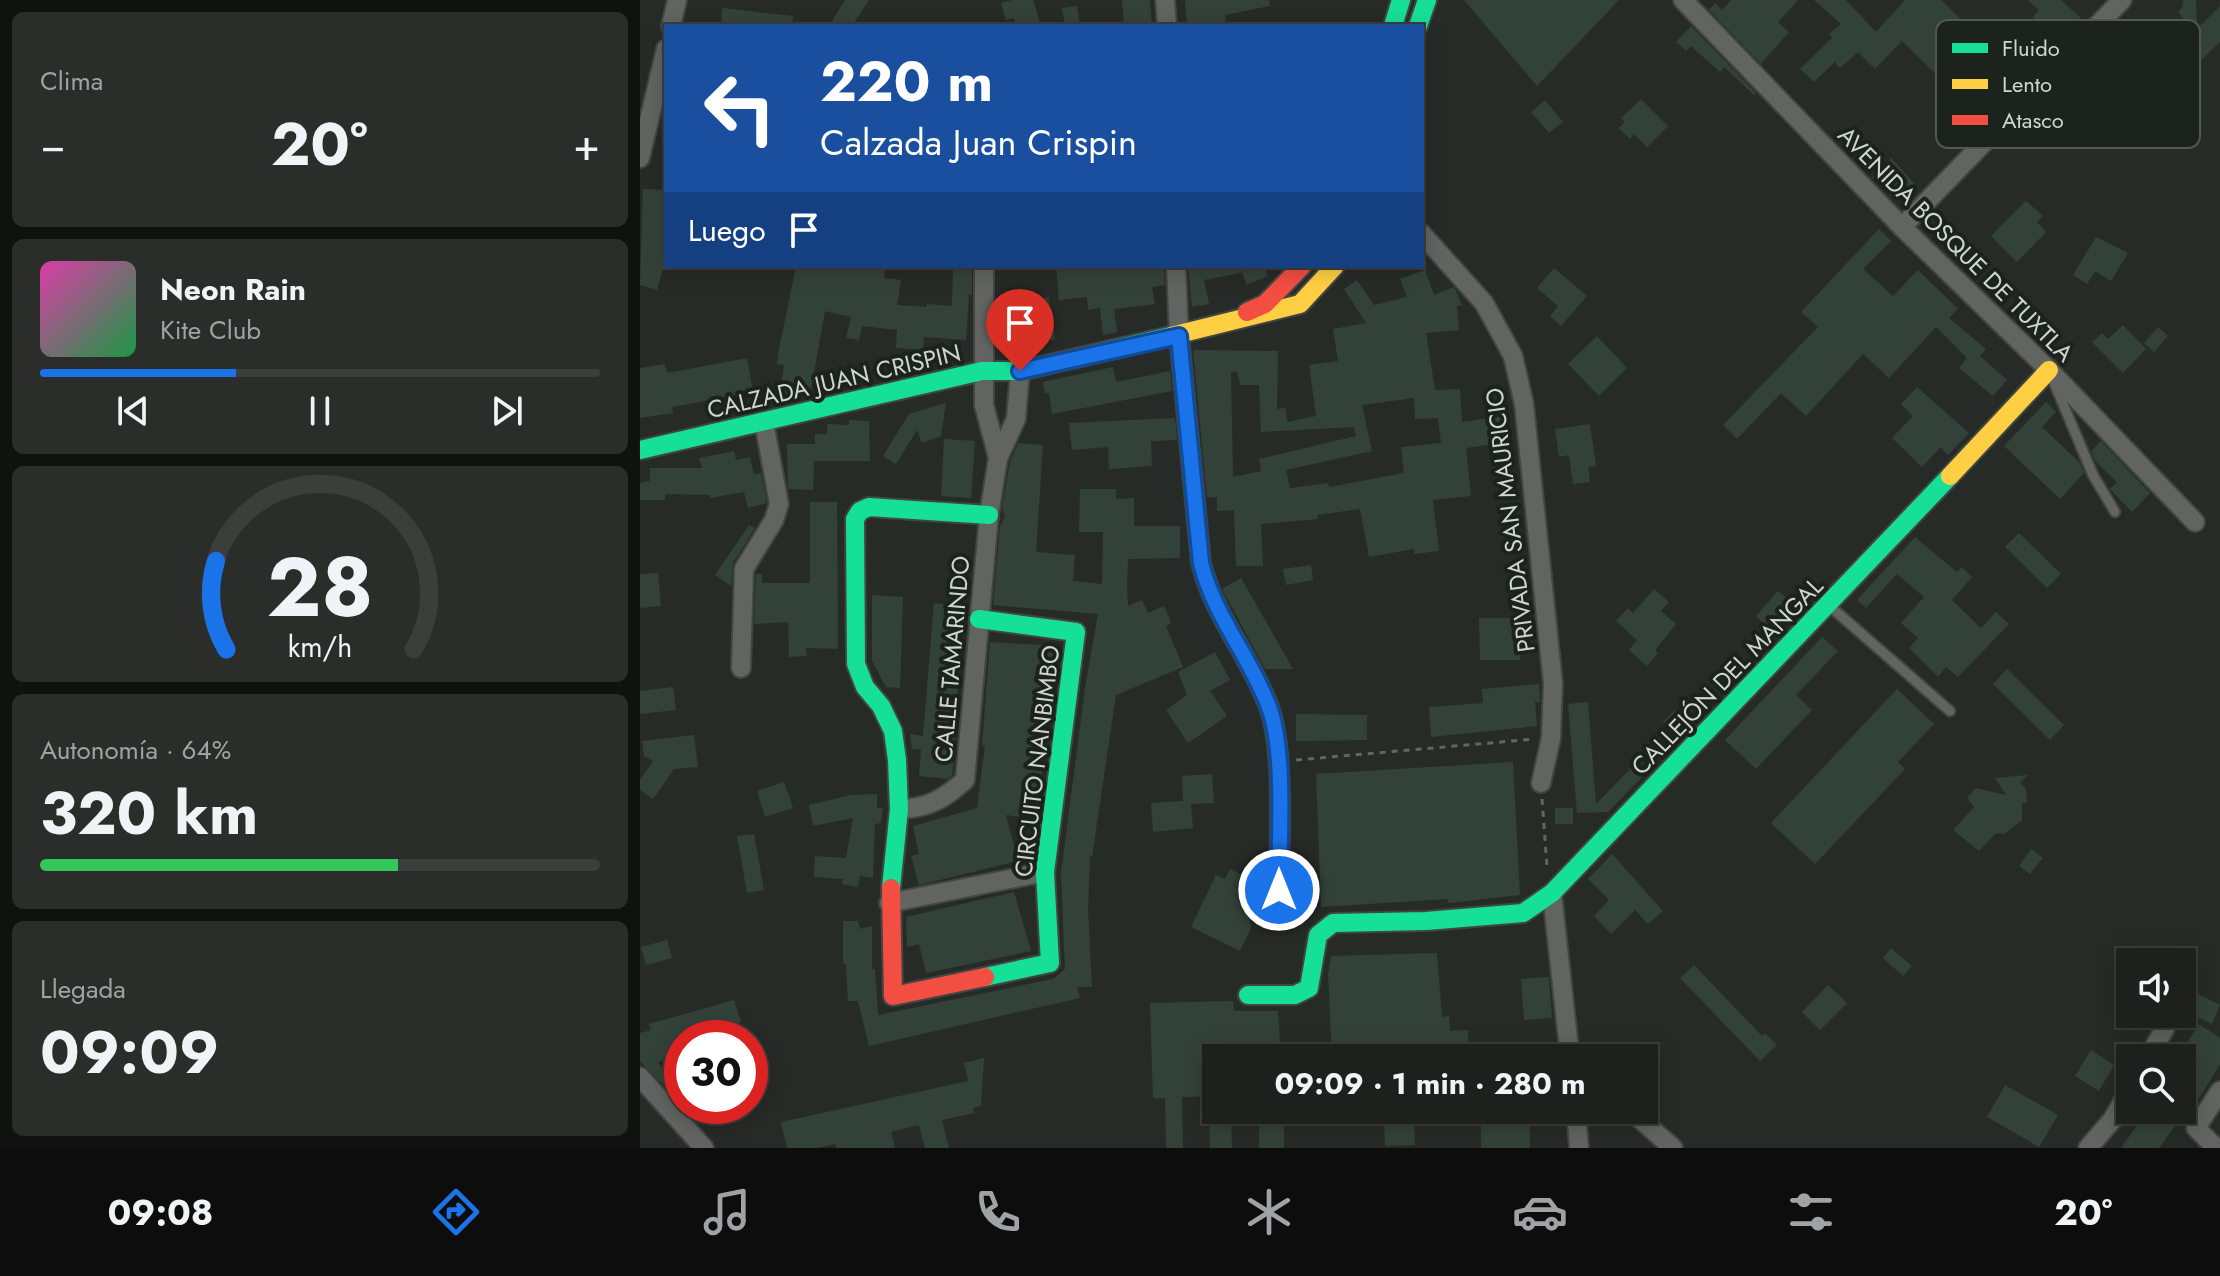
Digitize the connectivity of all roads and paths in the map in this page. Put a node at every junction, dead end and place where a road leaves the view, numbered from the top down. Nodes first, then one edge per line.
1 (677, 0) edge
2 (1165, 0) edge
3 (1401, 0) edge
4 (1427, 0) edge
5 (1683, 0) edge
6 (2122, 0) edge
7 (2103, 20) edge
8 (671, 24) edge
9 (1167, 24) edge
10 (1394, 24) edge
11 (1419, 24) edge
12 (664, 57) edge
13 (1979, 148) edge
14 (640, 158) edge
15 (1902, 227) junction
16 (1424, 236) edge
17 (984, 268) edge
18 (1176, 268) edge
19 (1300, 268) edge
20 (1333, 268) edge
21 (1226, 323) junction
22 (1179, 336) junction
23 (2049, 370) junction
24 (982, 371) junction
25 (1020, 371) junction
26 (764, 422) junction
27 (640, 450) edge
28 (998, 458) junction
29 (2115, 512) dead end
30 (989, 515) junction
31 (2195, 522) dead end
32 (1829, 606) junction
33 (979, 619) junction
34 (741, 668) dead end
35 (1950, 711) dead end
36 (1551, 738) junction
37 (1278, 762) junction
38 (1541, 783) joint
39 (899, 809) junction
40 (1045, 872) junction
41 (1279, 890) dead end
42 (1552, 893) junction
43 (889, 903) junction
44 (1248, 995) dead end
45 (2165, 1028) dead end
46 (1568, 1044) edge
47 (2156, 1044) edge
48 (640, 1077) edge
49 (2220, 1091) edge
50 (2116, 1114) edge
51 (1577, 1124) edge
52 (1646, 1124) edge
53 (704, 1148) edge
54 (1579, 1148) edge
55 (1673, 1148) edge
56 (2088, 1148) edge
57 (2216, 1148) edge

1 - 8 street
2 - 9 street
3 - 10 street
4 - 11 street
5 - 15 street, AVENIDA BOSQUE DE TUXTLA
6 - 7 street
12 - 14 street
13 - 15 street
15 - 23 street, AVENIDA BOSQUE DE TUXTLA
16 - 36 street, PRIVADA SAN MAURICIO
17 - 24 street
18 - 22 street
19 - 21 street, CALZADA JUAN CRISPIN
20 - 21 street, CALZADA JUAN CRISPIN
21 - 22 street, CALZADA JUAN CRISPIN
22 - 25 street, CALZADA JUAN CRISPIN
22 - 37 street
23 - 29 lane
23 - 31 street, AVENIDA BOSQUE DE TUXTLA
23 - 32 street, CALLEJÓN DEL MANGAL
24 - 25 street, CALZADA JUAN CRISPIN
24 - 26 street, CALZADA JUAN CRISPIN
24 - 28 street
25 - 28 street
26 - 27 street, CALZADA JUAN CRISPIN
26 - 34 street
28 - 30 street
30 - 33 street, CALLE TAMARINDO
30 - 39 street, CIRCUITO NANBIMBO
32 - 35 lane
32 - 42 street, CALLEJÓN DEL MANGAL
33 - 39 street, CALLE TAMARINDO
33 - 40 street, CIRCUITO NANBIMBO
36 - 37 path
36 - 38 street, PRIVADA SAN MAURICIO
37 - 41 street
38 - 42 path
39 - 43 street, CIRCUITO NANBIMBO
40 - 43 street
40 - 43 street, CIRCUITO NANBIMBO
42 - 44 street, CALLEJÓN DEL MANGAL
42 - 46 street
45 - 47 street
48 - 53 street
49 - 57 street
50 - 56 street
51 - 54 street
52 - 55 street

